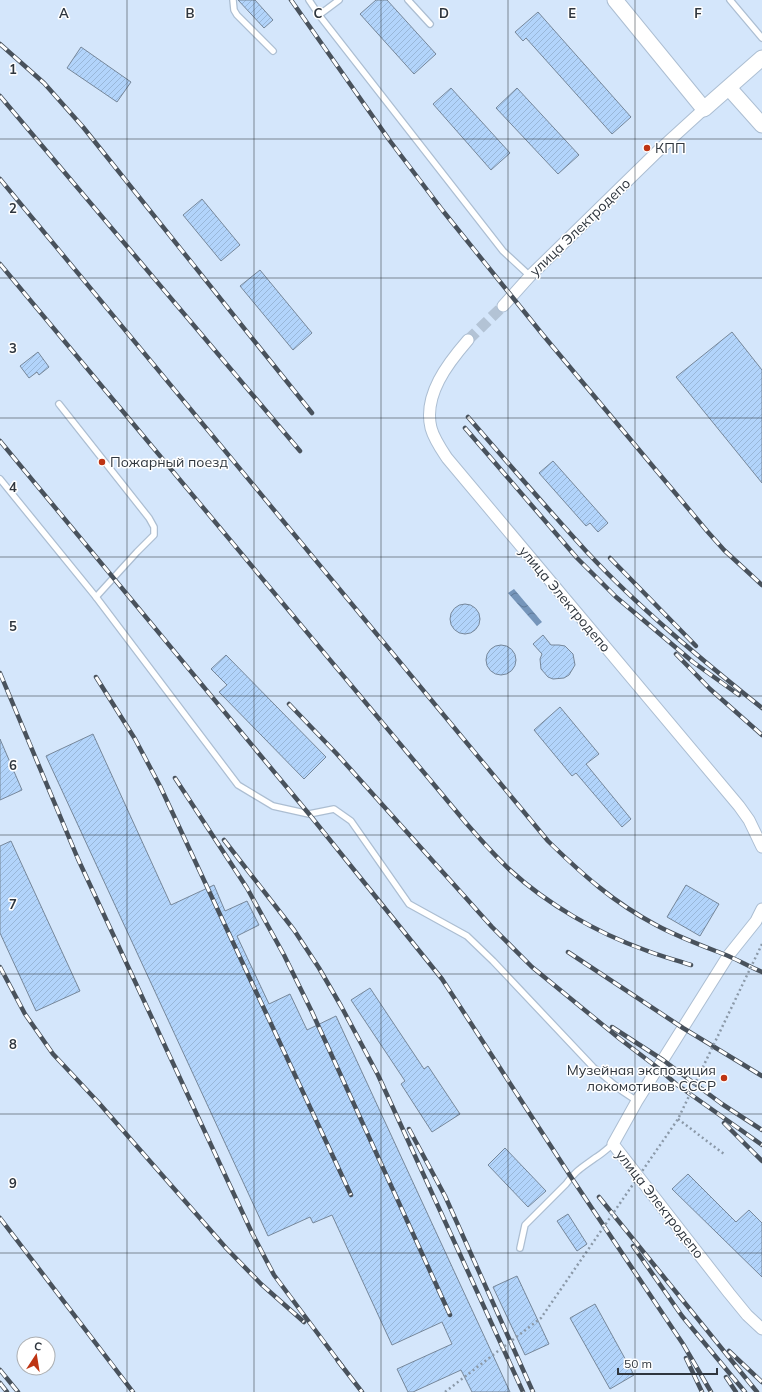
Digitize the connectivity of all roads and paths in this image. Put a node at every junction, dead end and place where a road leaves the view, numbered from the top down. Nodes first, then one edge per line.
1 (233, 0) edge
2 (310, 0) edge
3 (339, 0) edge
4 (408, 0) edge
5 (615, 0) edge
6 (730, 0) edge
7 (319, 15) junction
8 (430, 24) dead end
9 (762, 38) edge
10 (274, 51) dead end
11 (762, 58) edge
12 (729, 88) junction
13 (704, 110) junction
14 (762, 125) edge
15 (530, 276) junction
16 (503, 306) tunnel mouth
17 (468, 340) tunnel mouth
18 (59, 404) dead end
19 (0, 479) edge
20 (96, 597) junction
21 (762, 847) edge
22 (762, 909) edge
23 (762, 944) edge
24 (637, 1101) junction
25 (678, 1119) junction
26 (613, 1144) junction
27 (724, 1154) dead end
28 (520, 1248) dead end
29 (762, 1329) edge
30 (445, 1392) edge

1 - 10 lane
2 - 7 lane
3 - 7 lane
4 - 8 lane
5 - 13 street
6 - 9 lane
7 - 15 lane
11 - 12 street
12 - 13 street
12 - 14 street
13 - 15 street, улица Электродепо
15 - 16 street, улица Электродепо
17 - 21 street, улица Электродепо
18 - 20 lane
19 - 20 lane
20 - 24 lane
22 - 24 street, улица Электродепо
23 - 25 path, bridge
24 - 26 street, улица Электродепо
25 - 27 path
25 - 30 path, bridge
26 - 28 lane
26 - 29 street, улица Электродепо

